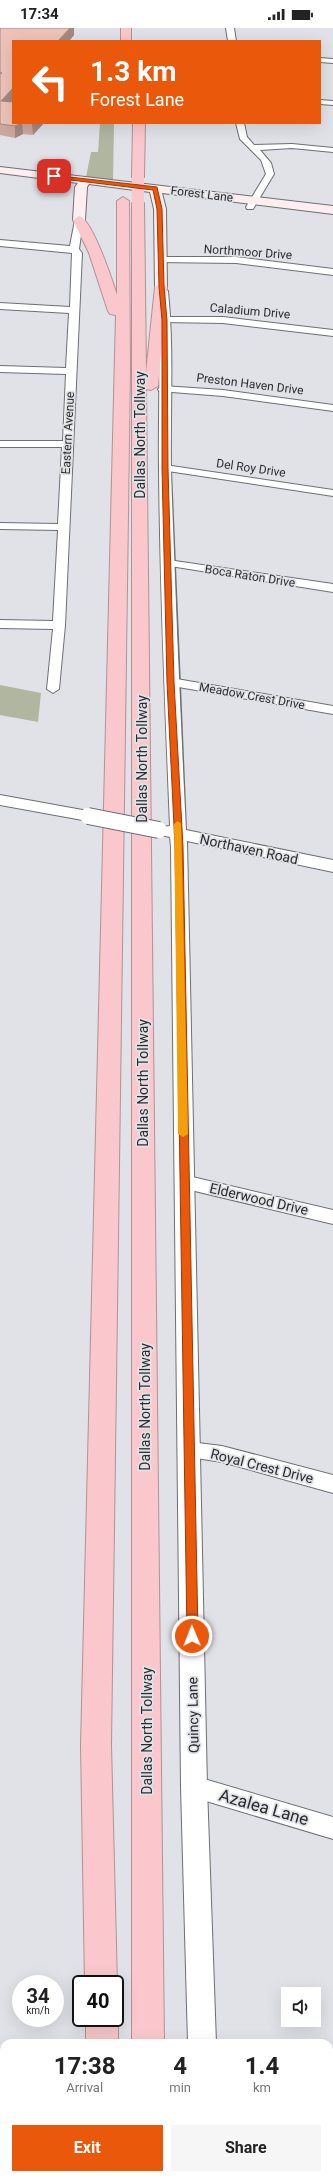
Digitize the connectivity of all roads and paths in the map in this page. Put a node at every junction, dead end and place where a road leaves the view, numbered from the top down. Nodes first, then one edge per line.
1 (126, 28) edge
2 (230, 28) edge
3 (126, 40) edge
4 (232, 40) edge
5 (321, 60) edge
6 (333, 62) edge
7 (321, 102) edge
8 (333, 104) edge
9 (139, 124) edge
10 (240, 124) edge
11 (253, 148) junction
12 (333, 150) edge
13 (0, 170) edge
14 (123, 176) dead end
15 (0, 177) edge
16 (84, 184) junction
17 (156, 192) junction
18 (189, 200) junction
19 (253, 204) junction
20 (160, 209) junction
21 (333, 210) edge
22 (333, 217) edge
23 (79, 220) junction
24 (0, 243) edge
25 (74, 249) junction
26 (160, 260) junction
27 (333, 272) edge
28 (161, 287) junction
29 (0, 306) edge
30 (74, 310) junction
31 (164, 320) junction
32 (122, 331) junction
33 (333, 333) edge
34 (0, 369) edge
35 (71, 371) junction
36 (163, 389) junction
37 (333, 408) edge
38 (140, 411) junction
39 (0, 444) edge
40 (68, 444) junction
41 (165, 468) junction
42 (333, 493) edge
43 (0, 526) edge
44 (64, 528) junction
45 (168, 563) junction
46 (333, 588) edge
47 (0, 624) edge
48 (59, 625) junction
49 (171, 682) junction
50 (53, 689) dead end
51 (333, 710) edge
52 (0, 800) edge
53 (169, 832) junction
54 (333, 866) edge
55 (184, 1182) junction
56 (333, 1217) edge
57 (190, 1450) junction
58 (333, 1484) edge
59 (194, 1787) junction
60 (333, 1828) edge
61 (101, 1975) edge
62 (102, 2027) edge
63 (102, 2039) edge
64 (148, 2039) edge
65 (202, 2039) edge

1 - 3 highway
2 - 4 street
5 - 6 street
7 - 8 street
9 - 38 highway, Dallas North Tollway, bridge
10 - 11 street
11 - 12 street
11 - 19 street
13 - 16 main road, Forest Lane
14 - 32 highway, Dallas North Tollway
15 - 16 main road, Forest Lane
16 - 17 main road, Forest Lane
16 - 23 main road, Eastern Avenue
17 - 18 main road, Forest Lane
17 - 19 main road, Forest Lane
17 - 20 main road, Quincy Lane
18 - 19 main road, Forest Lane
18 - 20 main road
19 - 21 main road, Forest Lane
19 - 22 main road, Forest Lane
20 - 26 main road, Quincy Lane
23 - 25 street, Eastern Avenue
23 - 32 highway
24 - 25 street
25 - 30 street, Eastern Avenue
26 - 27 street, Northmoor Drive
26 - 28 main road, Quincy Lane
28 - 31 street, Quincy Lane
28 - 38 highway
29 - 30 street
30 - 35 street, Eastern Avenue
31 - 33 street, Caladium Drive
31 - 36 street, Quincy Lane
32 - 61 highway, Dallas North Tollway
34 - 35 street
35 - 40 street, Eastern Avenue
36 - 37 street, Preston Haven Drive
36 - 41 street, Quincy Lane
38 - 64 highway, Dallas North Tollway
39 - 40 street
40 - 44 street, Eastern Avenue
41 - 42 street, Del Roy Drive
41 - 45 street, Quincy Lane
43 - 44 street
44 - 48 street, Eastern Avenue
45 - 46 street, Boca Raton Drive
45 - 49 street, Quincy Lane
47 - 48 street
48 - 50 street, Eastern Avenue
49 - 51 street, Meadow Crest Drive
49 - 53 street, Quincy Lane
52 - 53 street, Northaven Road, bridge
53 - 54 street, Northaven Road
53 - 55 street, Quincy Lane
55 - 56 street, Elderwood Drive
55 - 57 street, Quincy Lane
57 - 58 street, Royal Crest Drive
57 - 59 street, Quincy Lane
59 - 60 street, Azalea Lane
59 - 65 street, Quincy Lane
62 - 63 highway

